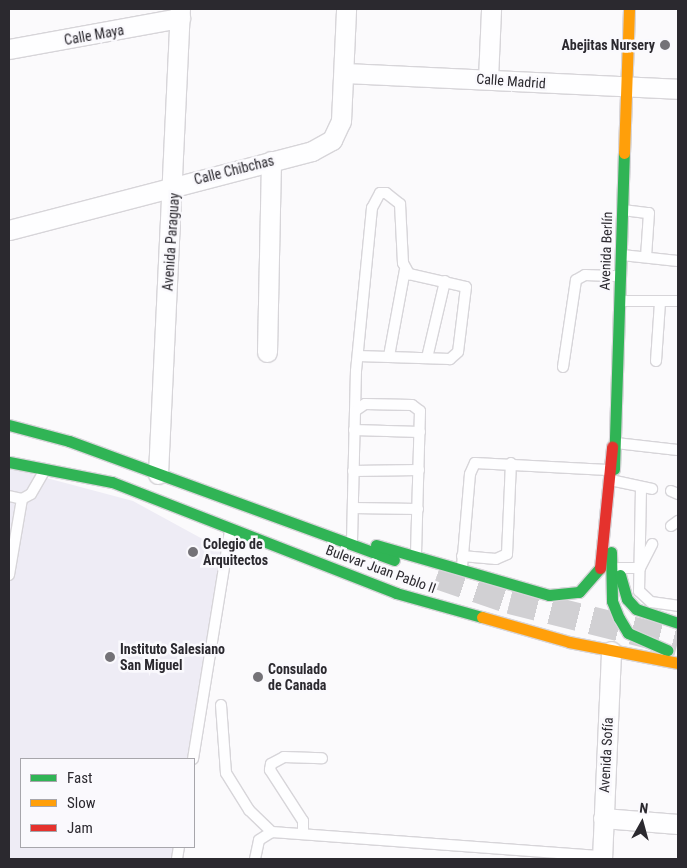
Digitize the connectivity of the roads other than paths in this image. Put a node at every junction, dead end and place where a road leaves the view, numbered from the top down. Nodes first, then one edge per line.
1 (346, 9) edge
2 (491, 9) edge
3 (629, 9) edge
4 (180, 14) edge
5 (9, 50) edge
6 (344, 73) junction
7 (488, 79) junction
8 (627, 87) junction
9 (678, 90) edge
10 (271, 161) junction
11 (175, 185) junction
12 (622, 210) junction
13 (9, 230) edge
14 (621, 255) junction
15 (646, 258) junction
16 (678, 261) edge
17 (405, 270) junction
18 (620, 276) junction
19 (445, 281) junction
20 (619, 301) junction
21 (660, 302) junction
22 (678, 302) edge
23 (267, 352) dead end
24 (358, 356) junction
25 (389, 356) junction
26 (427, 358) junction
27 (656, 361) dead end
28 (563, 367) dead end
29 (355, 411) junction
30 (9, 425) edge
31 (354, 430) junction
32 (420, 432) junction
33 (28, 444) dead end
34 (612, 445) junction
35 (678, 450) edge
36 (110, 456) junction
37 (53, 457) dead end
38 (9, 462) edge
39 (511, 463) junction
40 (45, 467) junction
41 (419, 470) junction
42 (610, 470) junction
43 (353, 471) junction
44 (158, 474) junction
45 (615, 481) junction
46 (112, 482) junction
47 (641, 488) junction
48 (652, 489) dead end
49 (616, 494) junction
50 (9, 496) edge
51 (22, 499) junction
52 (353, 508) junction
53 (418, 509) junction
54 (618, 524) dead end
55 (231, 527) junction
56 (336, 541) junction
57 (352, 542) junction
58 (618, 543) dead end
59 (652, 544) dead end
60 (416, 554) junction
61 (462, 556) junction
62 (394, 560) dead end
63 (462, 568) junction
64 (619, 568) junction
65 (640, 568) junction
66 (9, 575) edge
67 (678, 606) edge
68 (678, 623) edge
69 (611, 651) junction
70 (678, 653) edge
71 (678, 663) edge
72 (221, 705) dead end
73 (193, 758) edge
74 (322, 758) dead end
75 (604, 818) junction
76 (678, 824) edge
77 (272, 832) junction
78 (303, 834) junction
79 (575, 857) edge
80 (602, 858) edge
81 (255, 859) edge

1 - 6 street, Calle Chibchas
2 - 7 street
3 - 8 main road, Avenida Berlín
4 - 5 street, Calle Maya
4 - 11 street, Avenida Paraguay
6 - 7 street, Calle Madrid
6 - 10 street, Calle Chibchas
7 - 8 street, Calle Madrid
8 - 9 street, Calle Madrid
8 - 12 main road, Avenida Berlín
10 - 11 street, Calle Chibchas
10 - 23 street
11 - 13 street, Calle Chibchas
11 - 44 street, Avenida Paraguay
12 - 14 main road, Avenida Berlín
12 - 15 lane
14 - 15 lane
14 - 18 main road, Avenida Berlín
15 - 16 lane
17 - 19 lane
17 - 24 lane
17 - 25 lane
18 - 20 main road, Avenida Berlín
18 - 28 lane
19 - 26 lane
19 - 26 lane
20 - 21 lane
20 - 34 main road, Avenida Berlín
21 - 22 lane
21 - 27 lane
24 - 25 lane
24 - 29 lane
25 - 26 lane
29 - 31 lane
29 - 32 lane
30 - 36 main road, Bulevar Juan Pablo II
31 - 32 lane
31 - 43 lane
32 - 41 lane
33 - 36 main road, Bulevar Juan Pablo II
34 - 35 lane
34 - 42 main road
34 - 45 main road, Avenida Berlín
36 - 44 main road, Bulevar Juan Pablo II
37 - 46 main road, Bulevar Juan Pablo II
38 - 40 main road, Bulevar Juan Pablo II
39 - 42 lane
39 - 61 lane
39 - 61 lane
40 - 46 main road, Bulevar Juan Pablo II
40 - 51 lane
41 - 43 lane
41 - 53 lane
42 - 63 main road
43 - 52 lane
44 - 56 main road, Bulevar Juan Pablo II
45 - 47 lane
45 - 49 main road, Avenida Berlín
46 - 55 main road, Bulevar Juan Pablo II
47 - 48 lane
47 - 65 lane
49 - 54 main road
49 - 70 main road
50 - 51 lane
51 - 66 lane
52 - 53 lane
52 - 57 lane
53 - 60 lane
55 - 69 main road, Bulevar Juan Pablo II
55 - 73 lane
56 - 57 main road
56 - 62 main road, Bulevar Juan Pablo II
57 - 60 main road
58 - 64 main road
59 - 65 lane
60 - 63 main road
61 - 63 lane
64 - 65 lane
64 - 68 main road
65 - 67 lane
69 - 71 main road, Bulevar Juan Pablo II
69 - 75 street, Avenida Sofía
72 - 77 lane
74 - 78 lane
75 - 76 street
75 - 80 street, Avenida Sofía
77 - 78 lane
77 - 81 lane
78 - 79 lane
79 - 80 lane

